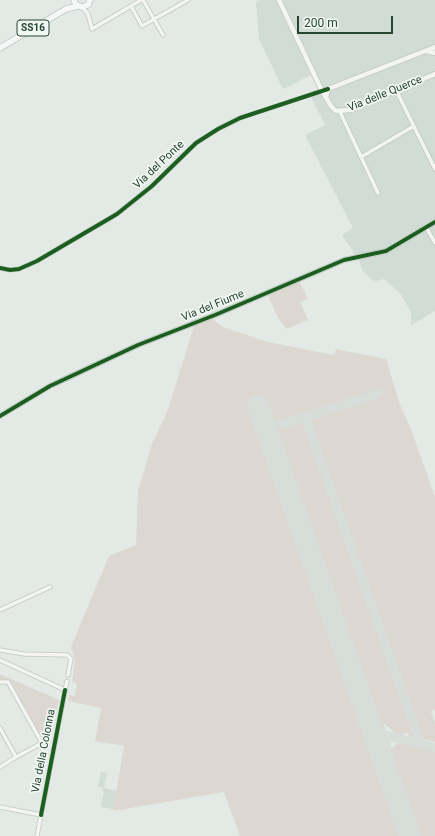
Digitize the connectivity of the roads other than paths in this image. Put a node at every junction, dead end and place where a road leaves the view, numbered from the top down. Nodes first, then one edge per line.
1 (74, 0) edge
2 (142, 0) edge
3 (188, 0) edge
4 (279, 0) edge
5 (84, 5) edge
6 (131, 6) junction
7 (66, 9) junction
8 (154, 19) junction
9 (92, 24) junction
10 (98, 26) junction
11 (163, 35) dead end
12 (435, 47) edge
13 (0, 48) edge
14 (426, 51) junction
15 (435, 53) edge
16 (435, 74) edge
17 (320, 83) junction
18 (328, 89) junction
19 (396, 90) junction
20 (322, 91) junction
21 (326, 97) junction
22 (340, 112) junction
23 (414, 126) junction
24 (361, 157) junction
25 (435, 169) edge
26 (378, 193) dead end
27 (435, 222) edge
28 (426, 226) junction
29 (435, 243) edge
30 (0, 268) edge
31 (0, 416) edge
32 (50, 587) dead end
33 (0, 610) edge
34 (0, 650) edge
35 (0, 660) edge
36 (68, 675) dead end
37 (67, 681) dead end
38 (0, 682) edge
39 (65, 690) junction
40 (0, 728) edge
41 (4, 736) junction
42 (0, 738) edge
43 (16, 757) junction
44 (0, 767) edge
45 (0, 807) edge
46 (41, 815) junction
47 (37, 836) edge

1 - 5 main road, SS16
1 - 7 main road, SS16
2 - 6 street
2 - 8 street
3 - 8 street
4 - 17 street
5 - 7 main road, SS16
5 - 9 street
6 - 8 street
6 - 10 street
7 - 13 main road, SS16
8 - 11 street
9 - 10 street
9 - 10 street
12 - 14 street, Via del Ponte
14 - 15 street
14 - 18 street, Via del Ponte
16 - 19 street, Via delle Querce
17 - 18 street
17 - 20 street, Via delle Querce
18 - 20 street, Via del Ponte
18 - 21 street
19 - 22 street, Via delle Querce
19 - 23 street
20 - 21 street, Via delle Querce
20 - 30 street, Via del Ponte
21 - 22 street, Via delle Querce
22 - 24 street
23 - 24 street
23 - 25 street
24 - 26 street
27 - 28 street, Via del Fiume
28 - 29 street
28 - 31 street, Via del Fiume
32 - 33 street
34 - 36 street
35 - 39 street
37 - 39 street, Via della Colonna
38 - 43 street
39 - 46 street, Via della Colonna
40 - 41 street
41 - 42 street
41 - 43 street
43 - 44 street
45 - 46 street
46 - 47 street, Via della Colonna

